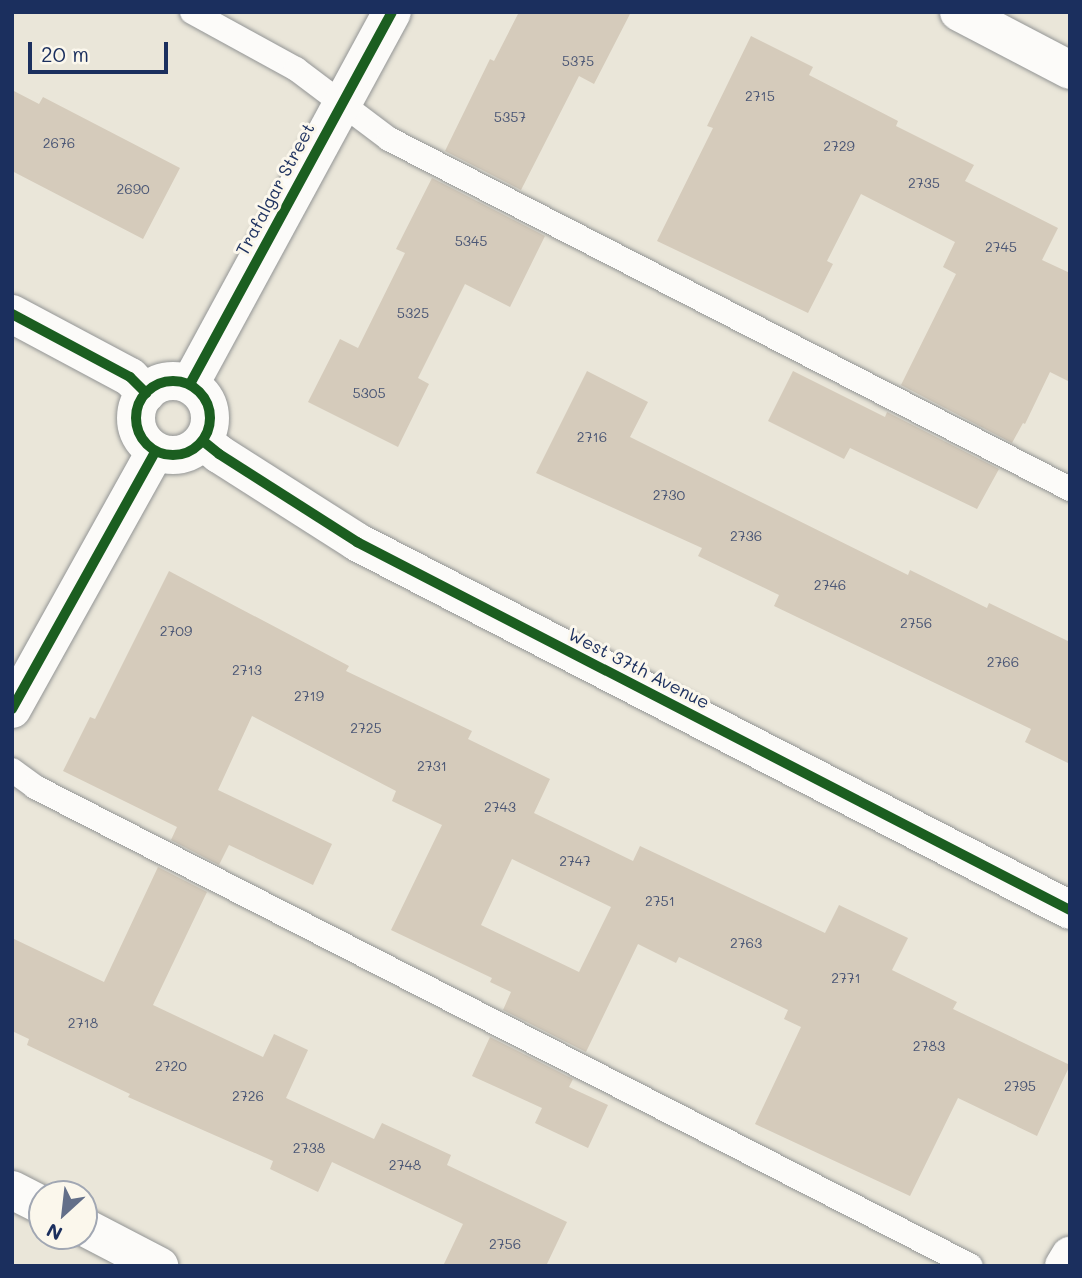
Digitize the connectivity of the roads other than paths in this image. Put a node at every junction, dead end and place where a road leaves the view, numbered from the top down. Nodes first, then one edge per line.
1 (192, 12) edge
2 (392, 12) edge
3 (958, 12) edge
4 (1070, 70) edge
5 (341, 103) junction
6 (12, 314) edge
7 (190, 384) junction
8 (146, 393) junction
9 (203, 441) junction
10 (155, 452) junction
11 (1070, 488) edge
12 (12, 709) edge
13 (12, 770) edge
14 (1070, 910) edge
15 (12, 1190) edge
16 (28, 1198) edge
17 (98, 1234) edge
18 (1070, 1256) edge
19 (159, 1266) edge
20 (971, 1266) edge
21 (1064, 1266) edge

1 - 5 lane
2 - 5 street, Trafalgar Street
3 - 4 street
5 - 7 street, Trafalgar Street
5 - 11 lane
6 - 8 street
7 - 8 street
7 - 9 street
8 - 10 street
9 - 10 street
9 - 14 street, West 37th Avenue
10 - 12 street
13 - 20 lane
15 - 16 street
17 - 19 street
18 - 21 street

